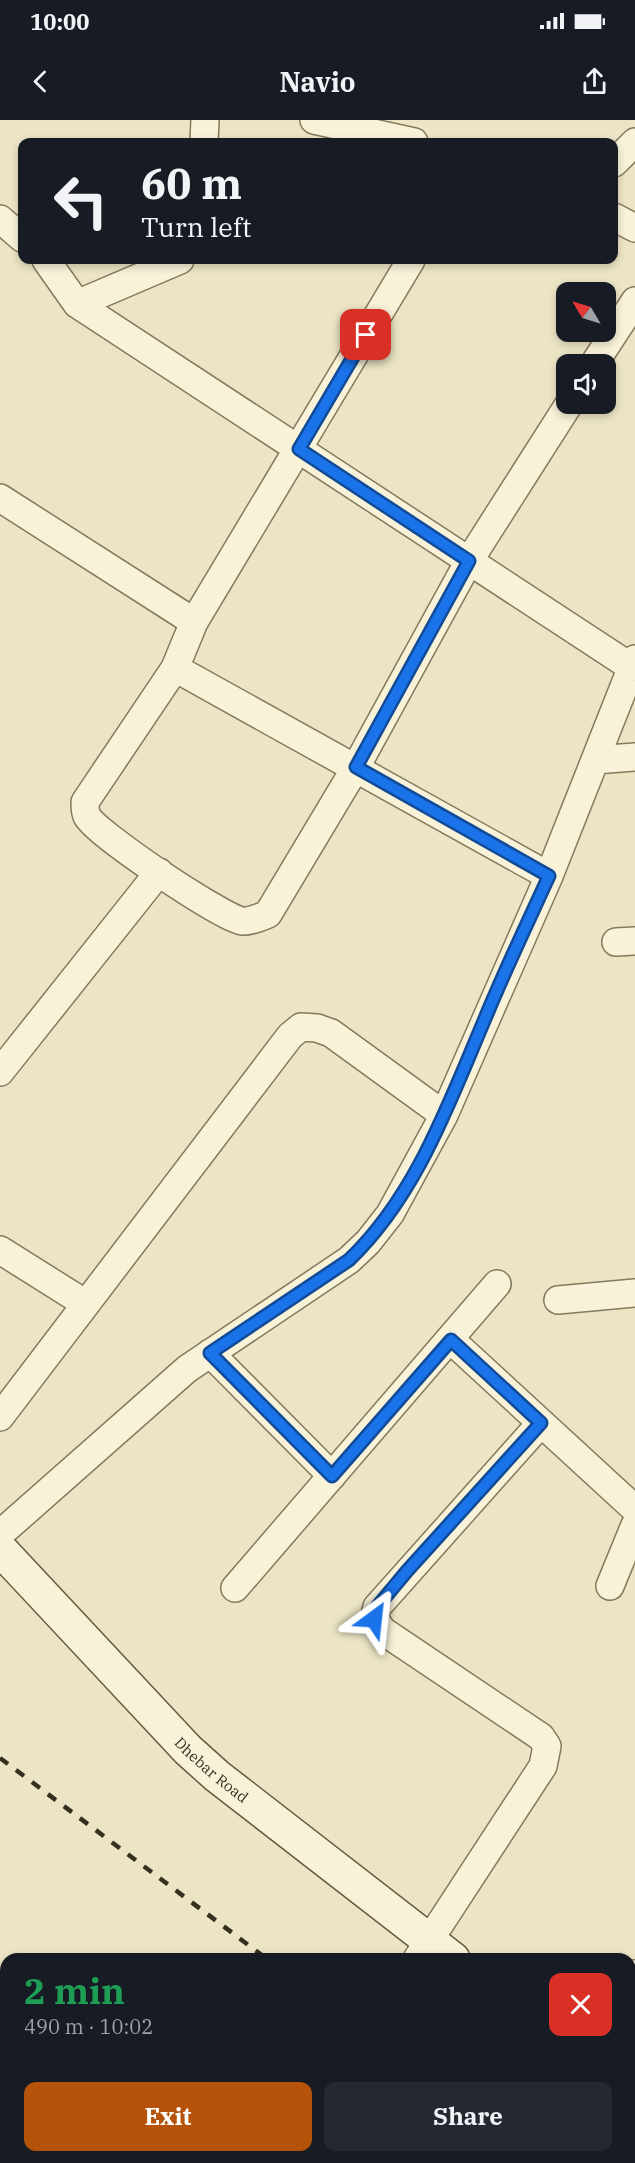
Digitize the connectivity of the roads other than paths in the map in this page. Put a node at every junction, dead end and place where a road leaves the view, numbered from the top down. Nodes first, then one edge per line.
1 (205, 120) edge
2 (314, 120) edge
3 (204, 138) edge
4 (396, 138) edge
5 (635, 142) edge
6 (618, 159) edge
7 (0, 219) edge
8 (618, 219) edge
9 (635, 228) edge
10 (18, 235) edge
11 (49, 264) edge
12 (171, 264) edge
13 (409, 264) edge
14 (635, 301) edge
15 (77, 304) junction
16 (601, 354) edge
17 (563, 414) edge
18 (299, 449) junction
19 (0, 498) edge
20 (469, 561) junction
21 (194, 622) junction
22 (633, 663) edge
23 (176, 668) junction
24 (635, 757) edge
25 (595, 760) junction
26 (356, 767) junction
27 (159, 872) junction
28 (549, 876) junction
29 (0, 1072) edge
30 (444, 1115) junction
31 (0, 1250) edge
32 (497, 1284) dead end
33 (635, 1293) edge
34 (558, 1300) dead end
35 (86, 1304) junction
36 (451, 1340) junction
37 (210, 1353) junction
38 (0, 1417) edge
39 (541, 1423) junction
40 (332, 1476) junction
41 (635, 1509) edge
42 (635, 1525) edge
43 (0, 1534) edge
44 (0, 1550) edge
45 (610, 1586) dead end
46 (235, 1588) dead end
47 (433, 1953) edge

1 - 3 street
2 - 4 street
5 - 6 street
7 - 10 street
8 - 9 street
11 - 15 street
12 - 15 street
13 - 18 street
14 - 16 street
15 - 18 street
17 - 20 street
18 - 20 street
18 - 21 street
19 - 21 street
20 - 22 street
20 - 26 street
21 - 23 street
22 - 25 street
23 - 26 street
23 - 27 street
24 - 25 street
25 - 28 street
26 - 27 street
26 - 28 street
27 - 29 street
28 - 30 street
30 - 35 street
30 - 37 street
31 - 35 street
32 - 36 street
33 - 34 street
35 - 38 street
36 - 39 street
36 - 40 street
37 - 40 street
37 - 43 street
39 - 41 street
39 - 47 street
40 - 46 street
42 - 45 street
44 - 47 street, Dhebar Road

